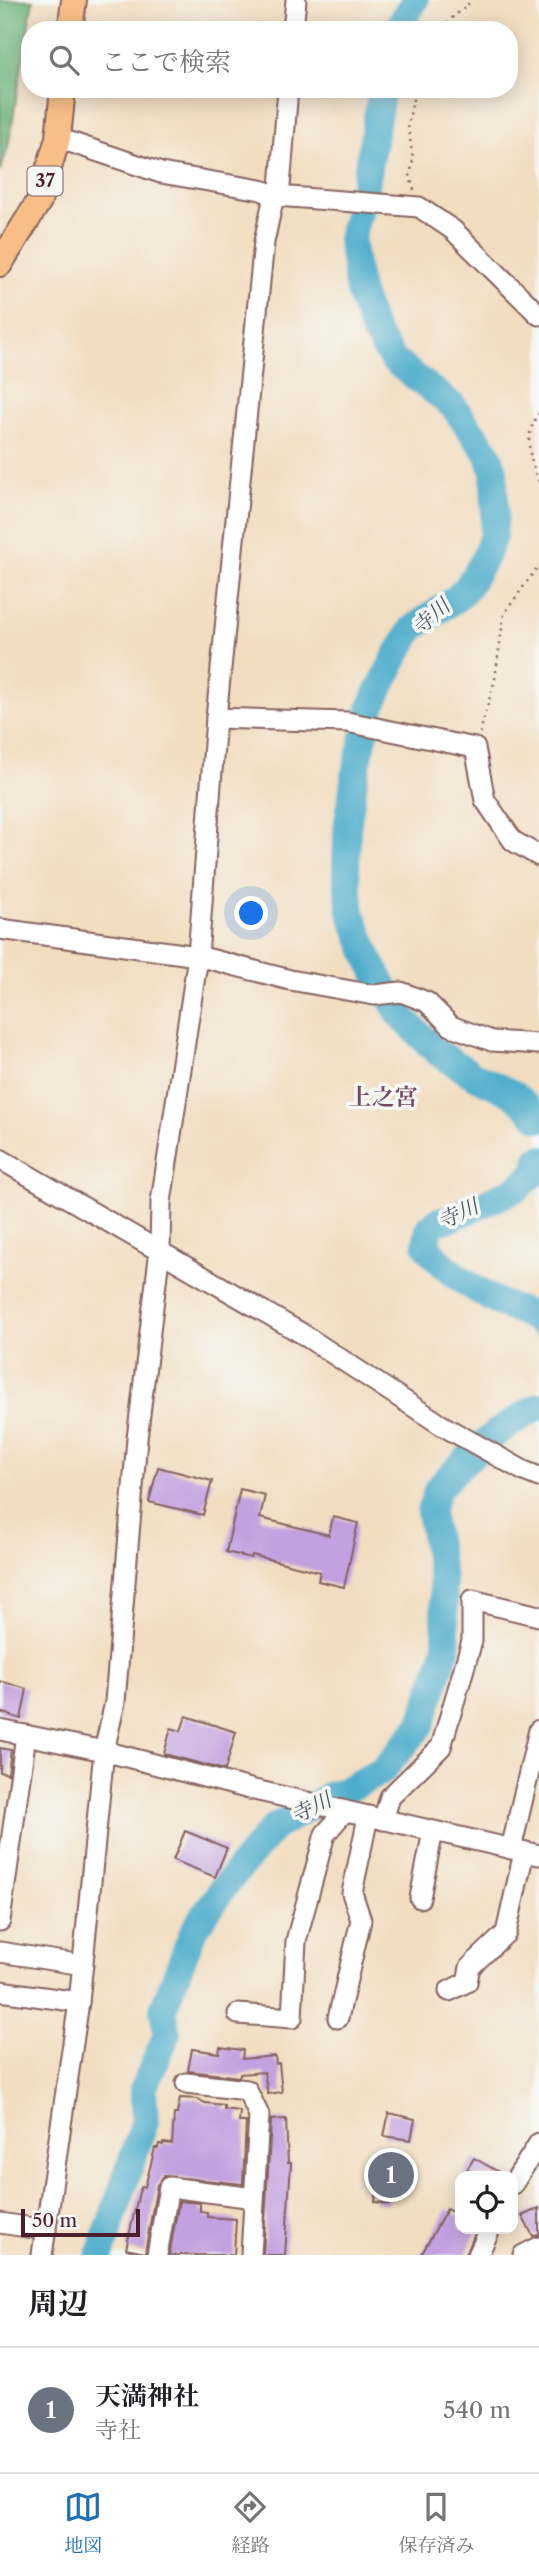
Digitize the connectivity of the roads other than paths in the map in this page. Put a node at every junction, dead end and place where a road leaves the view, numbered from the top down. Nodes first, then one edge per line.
1 (74, 0) edge
2 (296, 0) edge
3 (71, 21) edge
4 (294, 21) edge
5 (62, 98) edge
6 (287, 98) edge
7 (58, 138) junction
8 (276, 196) junction
9 (0, 264) edge
10 (539, 315) edge
11 (216, 718) junction
12 (539, 856) edge
13 (0, 929) edge
14 (198, 956) junction
15 (539, 1044) edge
16 (0, 1158) edge
17 (160, 1249) junction
18 (532, 1474) edge
19 (539, 1616) edge
20 (0, 1730) edge
21 (26, 1735) junction
22 (538, 1737) edge
23 (104, 1751) junction
24 (345, 1811) junction
25 (376, 1818) junction
26 (433, 1831) junction
27 (525, 1852) edge
28 (420, 1898) dead end
29 (0, 1922) edge
30 (0, 1952) edge
31 (83, 1965) junction
32 (0, 1991) edge
33 (449, 1991) dead end
34 (79, 2002) junction
35 (238, 2014) dead end
36 (338, 2018) dead end
37 (186, 2083) dead end
38 (539, 2143) edge
39 (518, 2176) edge
40 (254, 2198) junction
41 (0, 2223) edge
42 (46, 2230) junction
43 (488, 2234) edge
44 (539, 2246) edge
45 (42, 2255) edge
46 (157, 2255) edge
47 (251, 2255) edge
48 (478, 2255) edge
49 (523, 2255) edge

1 - 3 main road
2 - 4 street
5 - 7 main road, 37
6 - 8 street
7 - 8 street
7 - 9 main road, 37
8 - 10 street
8 - 11 street
11 - 12 street
11 - 14 street
13 - 14 street
14 - 15 street
14 - 17 street
16 - 17 street
17 - 18 street
17 - 23 street
19 - 25 street
20 - 21 street
21 - 23 street
21 - 29 street
22 - 27 street
23 - 24 street
23 - 31 street
24 - 25 street
24 - 35 street
25 - 26 street
25 - 36 street
26 - 27 street
26 - 28 street
27 - 33 street
30 - 31 street
31 - 34 street
32 - 34 street
34 - 42 street
37 - 40 street
38 - 39 street
40 - 46 street
40 - 47 street
41 - 42 street
42 - 45 street
43 - 48 street
44 - 49 street

